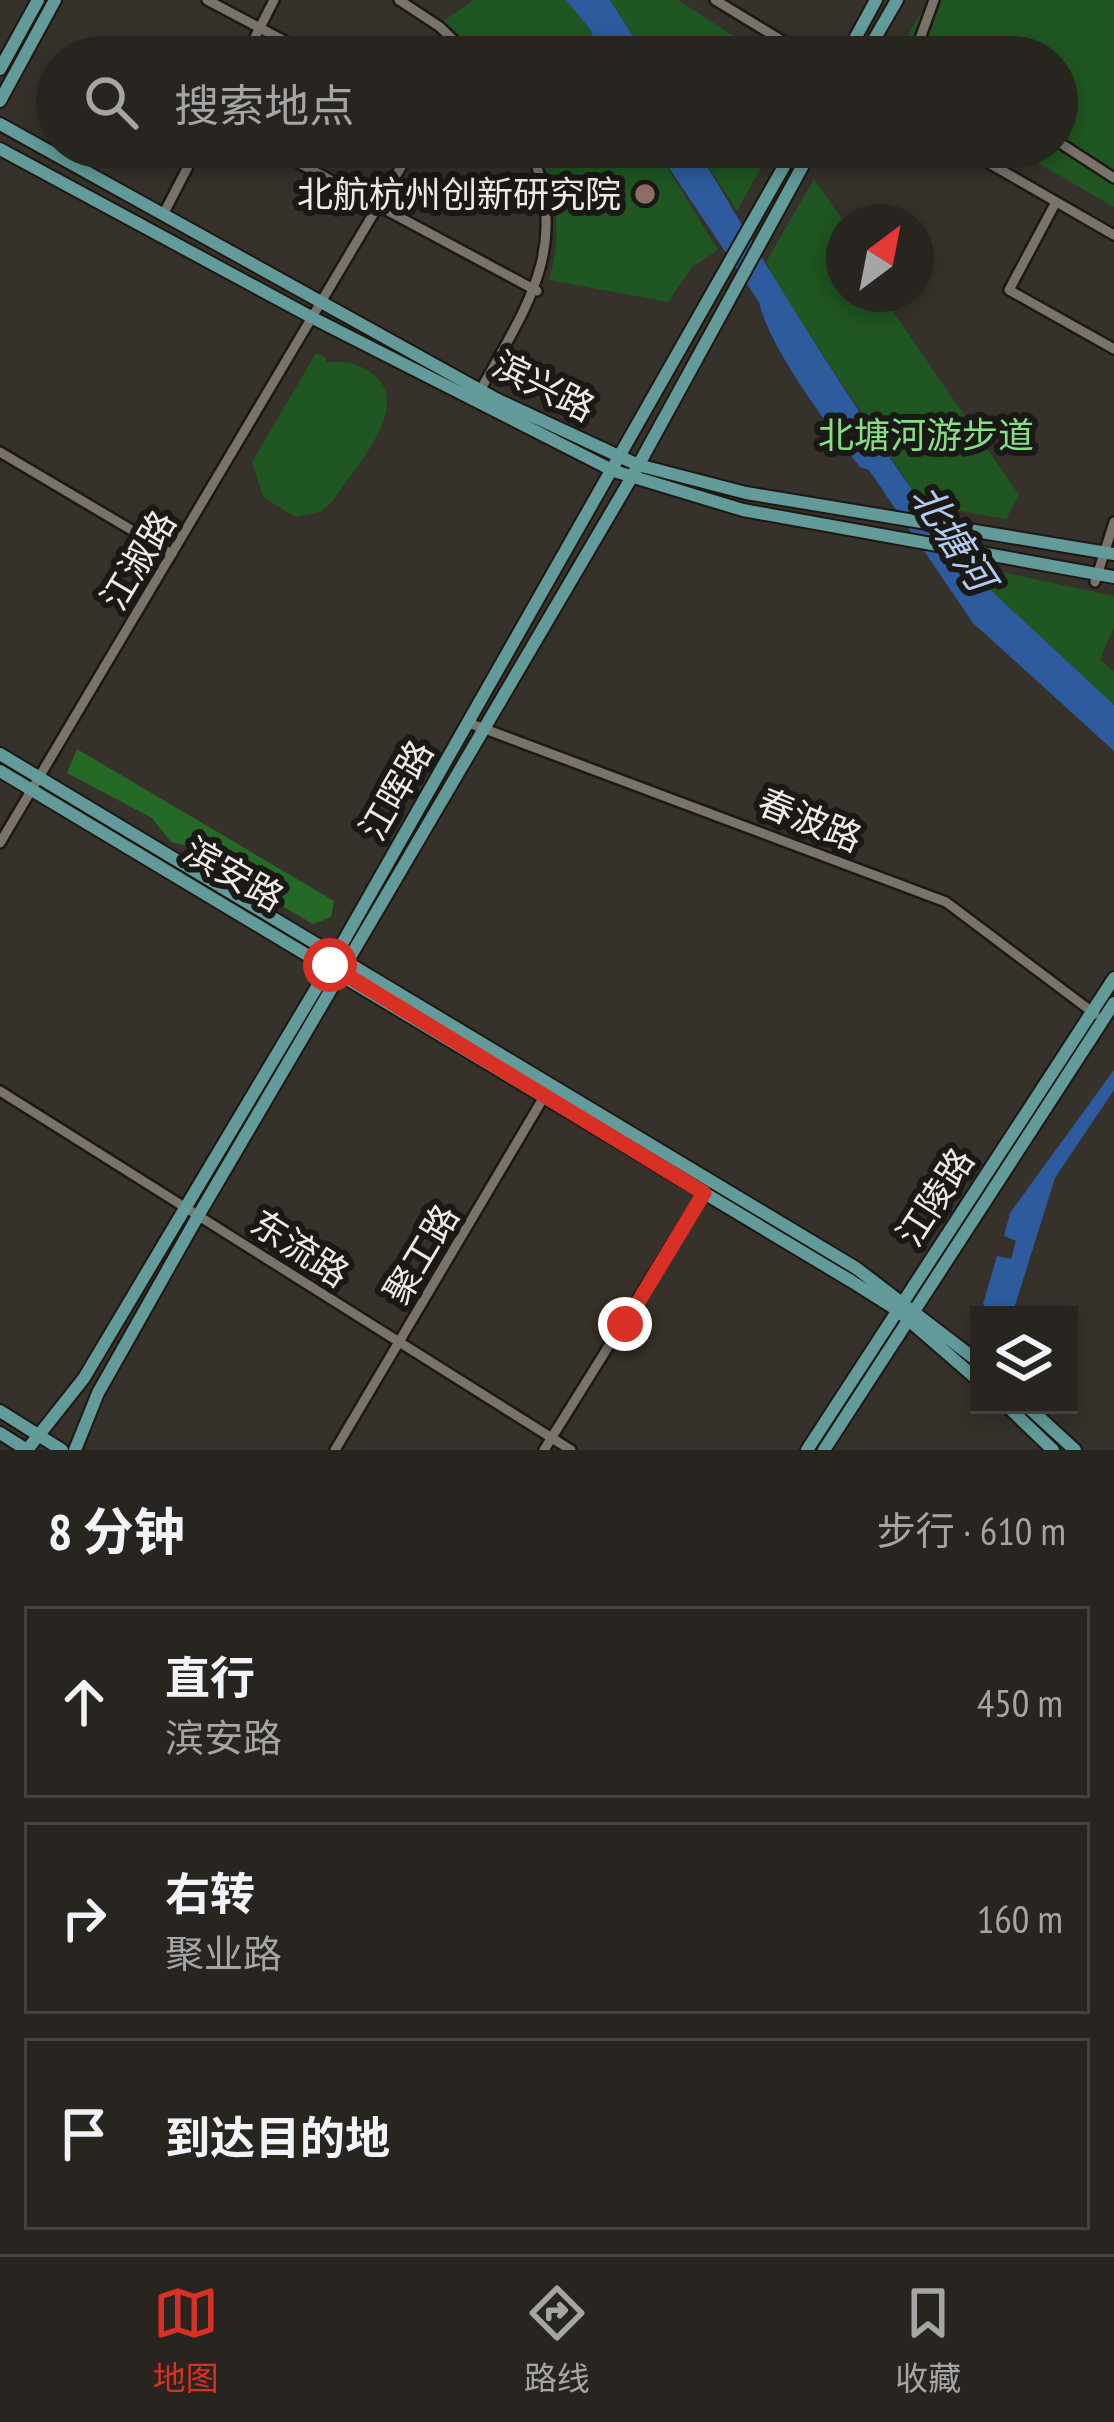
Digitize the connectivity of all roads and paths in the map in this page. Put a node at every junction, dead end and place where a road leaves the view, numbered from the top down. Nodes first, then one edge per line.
1 (38, 0) edge
2 (55, 0) edge
3 (207, 0) edge
4 (274, 0) edge
5 (398, 0) edge
6 (716, 0) edge
7 (875, 0) edge
8 (897, 0) edge
9 (934, 0) edge
10 (261, 28) junction
11 (257, 36) edge
12 (276, 36) edge
13 (445, 36) edge
14 (774, 36) edge
15 (856, 36) edge
16 (876, 36) edge
17 (921, 36) edge
18 (0, 69) edge
19 (0, 101) edge
20 (0, 124) edge
21 (36, 144) edge
22 (0, 149) edge
23 (1078, 155) edge
24 (79, 168) edge
25 (187, 168) edge
26 (309, 168) edge
27 (400, 168) edge
28 (538, 168) edge
29 (783, 168) edge
30 (801, 168) edge
31 (997, 168) edge
32 (1114, 178) edge
33 (1055, 202) junction
34 (377, 204) junction
35 (163, 215) junction
36 (1114, 235) edge
37 (537, 290) junction
38 (320, 303) junction
39 (313, 318) junction
40 (1114, 349) edge
41 (481, 388) junction
42 (0, 452) edge
43 (620, 457) junction
44 (636, 470) junction
45 (614, 471) junction
46 (1114, 522) edge
47 (1109, 553) edge
48 (172, 554) junction
49 (1114, 577) edge
50 (1096, 578) junction
51 (469, 723) junction
52 (482, 730) junction
53 (0, 754) edge
54 (0, 771) edge
55 (35, 783) junction
56 (0, 843) edge
57 (339, 963) junction
58 (1114, 978) edge
59 (1106, 1014) edge
60 (0, 1091) edge
61 (548, 1091) junction
62 (704, 1193) junction
63 (192, 1212) junction
64 (905, 1309) junction
65 (399, 1344) junction
66 (970, 1363) edge
67 (0, 1411) edge
68 (1015, 1414) edge
69 (1036, 1414) edge
70 (0, 1433) edge
71 (39, 1436) junction
72 (552, 1438) junction
73 (27, 1450) edge
74 (62, 1450) edge
75 (75, 1450) edge
76 (335, 1450) edge
77 (544, 1450) edge
78 (571, 1450) edge
79 (807, 1450) edge
80 (824, 1450) edge
81 (1053, 1450) edge
82 (1075, 1450) edge

1 - 18 main road
2 - 19 main road
3 - 10 street
4 - 10 street
5 - 13 street
6 - 14 street
7 - 15 main road
8 - 16 main road
9 - 17 street
10 - 11 street
10 - 12 street
20 - 21 main road, 滨兴路
22 - 39 main road, 滨兴路
23 - 32 street
24 - 35 main road, 滨兴路
25 - 35 street
26 - 34 street
27 - 34 street, 江淑路
28 - 37 street
29 - 43 main road, 江晖路
30 - 44 main road, 江晖路
31 - 33 street
33 - 36 street
33 - 40 street
34 - 37 street
34 - 38 street, 江淑路
35 - 38 main road, 滨兴路
37 - 41 street
38 - 39 street, 江淑路
38 - 41 main road, 滨兴路
39 - 45 main road, 滨兴路
39 - 48 street, 江淑路
41 - 43 main road, 滨兴路
42 - 48 street
43 - 44 main road, 滨兴路
43 - 45 main road, 江晖路
44 - 45 main road, 滨兴路
44 - 47 main road, 滨兴路
44 - 50 main road, 滨兴路
44 - 52 main road, 江晖路
45 - 51 main road, 江晖路
46 - 47 street
47 - 50 street
48 - 55 street, 江淑路
49 - 50 main road, 滨兴路
51 - 52 street, 春波路
51 - 57 main road, 江晖路
52 - 57 main road, 江晖路
52 - 59 street, 春波路
53 - 55 main road, 滨安路
54 - 55 main road, 滨安路
55 - 56 street, 江淑路
55 - 57 main road, 滨安路
57 - 61 main road, 滨安路
57 - 63 main road, 江晖路
58 - 59 main road, 江陵路
59 - 64 main road, 江陵路
60 - 63 street, 东流路
61 - 62 main road, 滨安路
61 - 64 main road, 滨安路
61 - 65 street, 聚工路
62 - 64 main road, 滨安路
62 - 72 street
63 - 65 street, 东流路
63 - 71 main road, 江晖路
63 - 75 main road, 江晖路
64 - 66 main road, 滨安路
64 - 79 main road, 江陵路
64 - 80 main road, 江陵路
65 - 72 street, 东流路
65 - 76 street, 聚工路
67 - 71 main road
68 - 81 main road
69 - 82 main road
70 - 73 main road
71 - 73 main road, 江晖路
71 - 74 main road
72 - 77 street
72 - 78 street, 东流路

